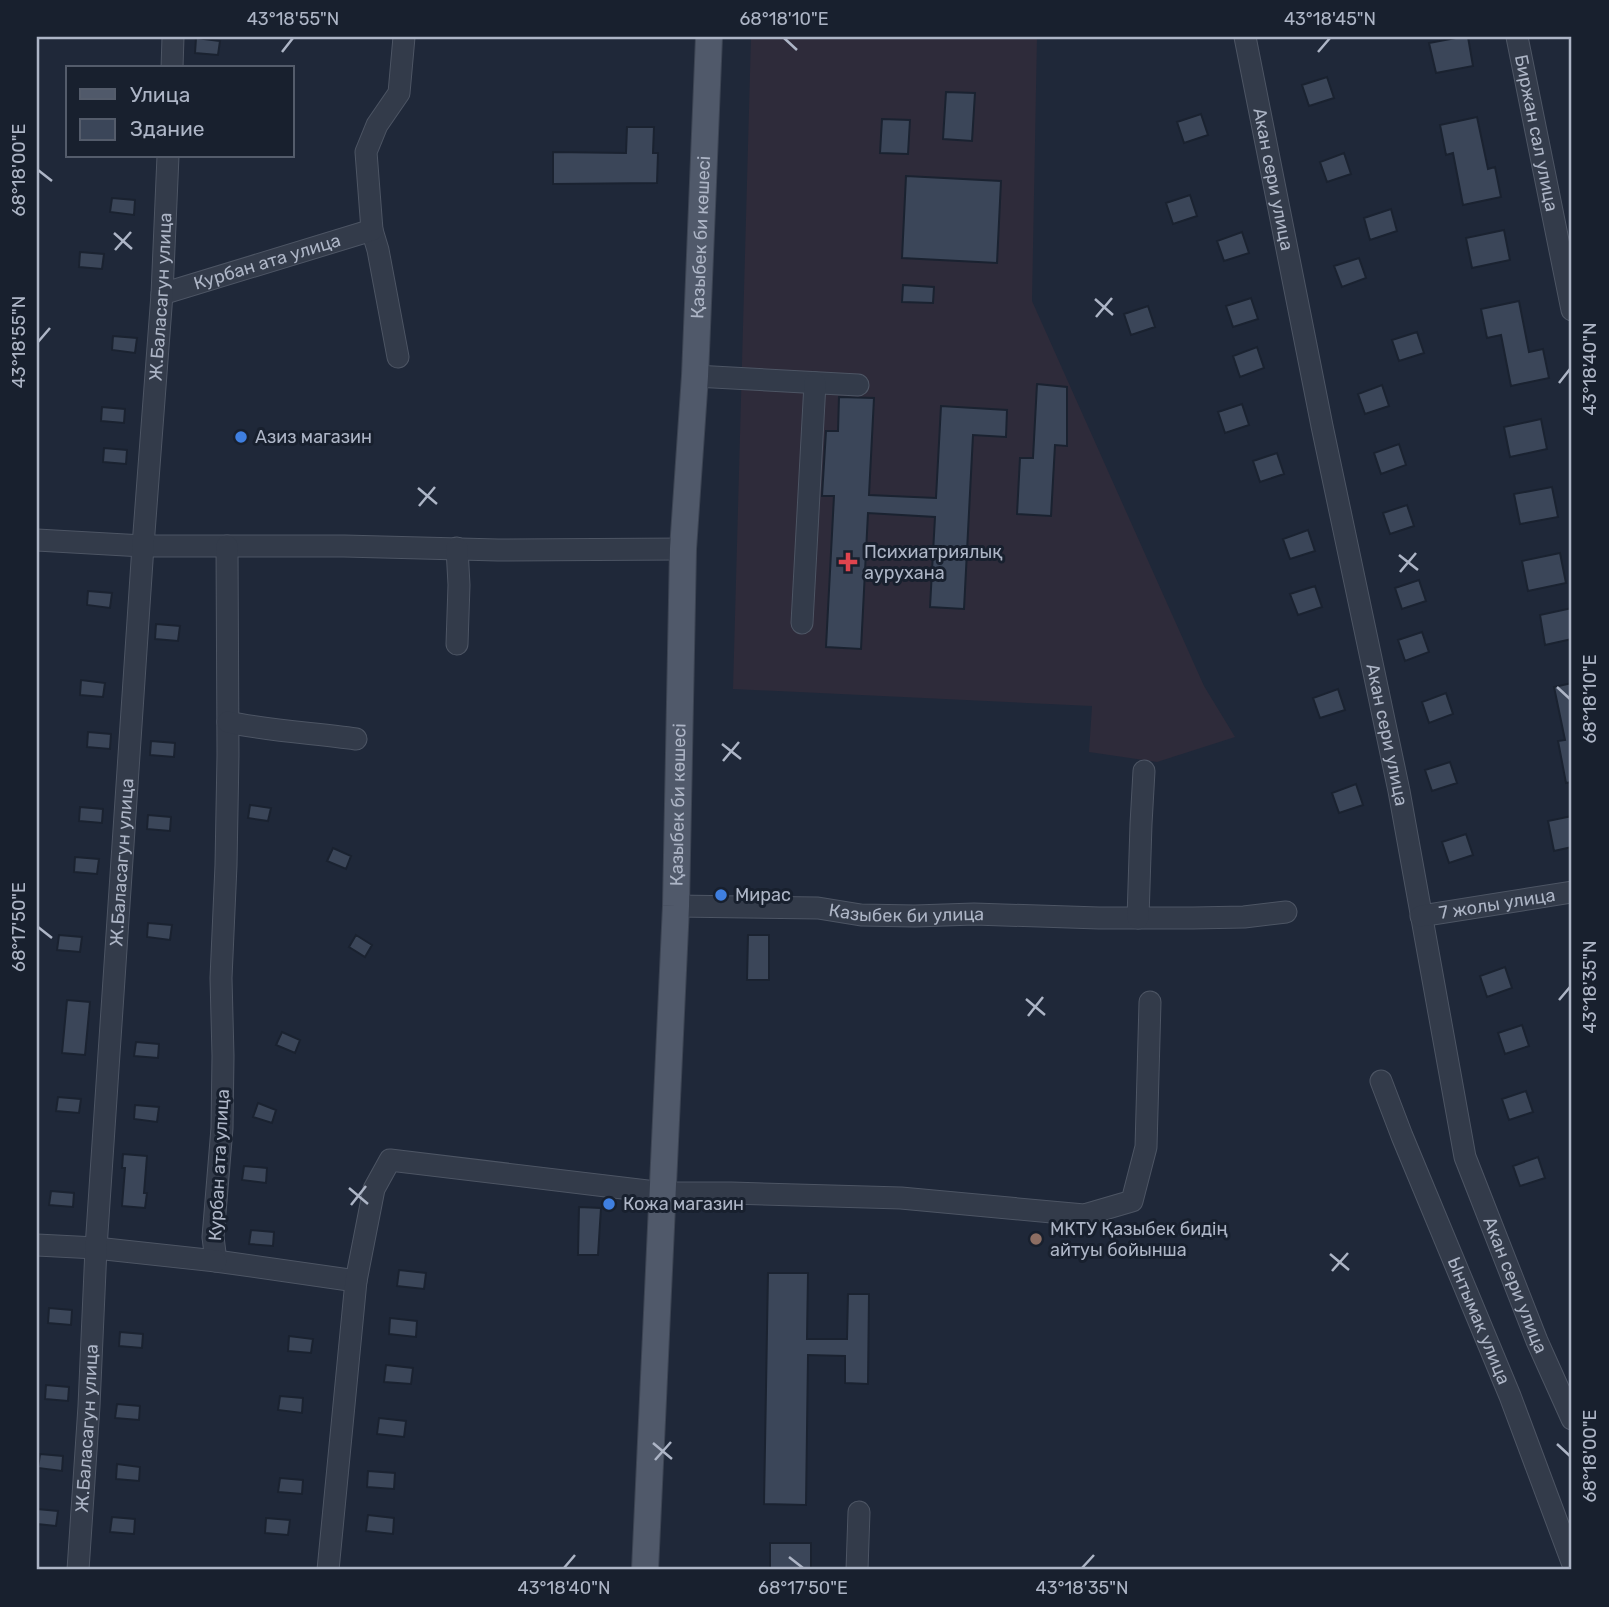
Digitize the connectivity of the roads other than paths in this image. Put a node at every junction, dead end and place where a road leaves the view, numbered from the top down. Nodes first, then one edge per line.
1 (173, 37) edge
2 (404, 37) edge
3 (709, 37) edge
4 (1245, 37) edge
5 (1517, 37) edge
6 (172, 66) edge
7 (168, 158) edge
8 (372, 230) junction
9 (162, 294) junction
10 (1572, 310) edge
11 (398, 357) dead end
12 (695, 376) junction
13 (815, 383) junction
14 (858, 385) dead end
15 (37, 540) edge
16 (142, 546) junction
17 (227, 546) junction
18 (457, 548) junction
19 (683, 549) junction
20 (802, 623) dead end
21 (457, 644) dead end
22 (228, 722) junction
23 (356, 739) dead end
24 (1144, 771) dead end
25 (1572, 892) edge
26 (676, 906) junction
27 (1286, 912) dead end
28 (1421, 916) junction
29 (1138, 918) junction
30 (1150, 1002) dead end
31 (1381, 1081) dead end
32 (664, 1193) junction
33 (37, 1245) edge
34 (96, 1248) junction
35 (216, 1261) junction
36 (356, 1281) junction
37 (1572, 1419) edge
38 (859, 1512) dead end
39 (1572, 1562) edge
40 (78, 1570) edge
41 (328, 1570) edge
42 (645, 1570) edge
43 (857, 1570) edge

1 - 6 street
2 - 8 street
3 - 12 main road, Қазыбек би көшесі
4 - 28 street, Акан сери улица
5 - 10 street, Биржан сал улица
7 - 9 street, Ж.Баласагун улица
8 - 9 street, Курбан ата улица
8 - 11 street
9 - 16 street, Ж.Баласагун улица
12 - 13 street
12 - 19 main road, Қазыбек би көшесі
13 - 14 street
13 - 20 street
15 - 16 street
16 - 17 street
16 - 34 street, Ж.Баласагун улица
17 - 18 street
17 - 22 street, Курбан ата улица
18 - 19 street
18 - 21 street
19 - 26 main road, Қазыбек би көшесі
22 - 23 street
22 - 35 street, Курбан ата улица
24 - 29 street
25 - 28 street, 7 жолы улица
26 - 29 street, Казыбек би улица
26 - 32 main road, Қазыбек би көшесі
27 - 29 street, Казыбек би улица
28 - 37 street, Акан сери улица
30 - 32 street
31 - 39 street, Ынтымак улица
32 - 36 street
32 - 42 main road, Қазыбек би көшесі
33 - 34 street
34 - 35 street
34 - 40 street, Ж.Баласагун улица
35 - 36 street, Курбан ата улица
36 - 41 street
38 - 43 street

